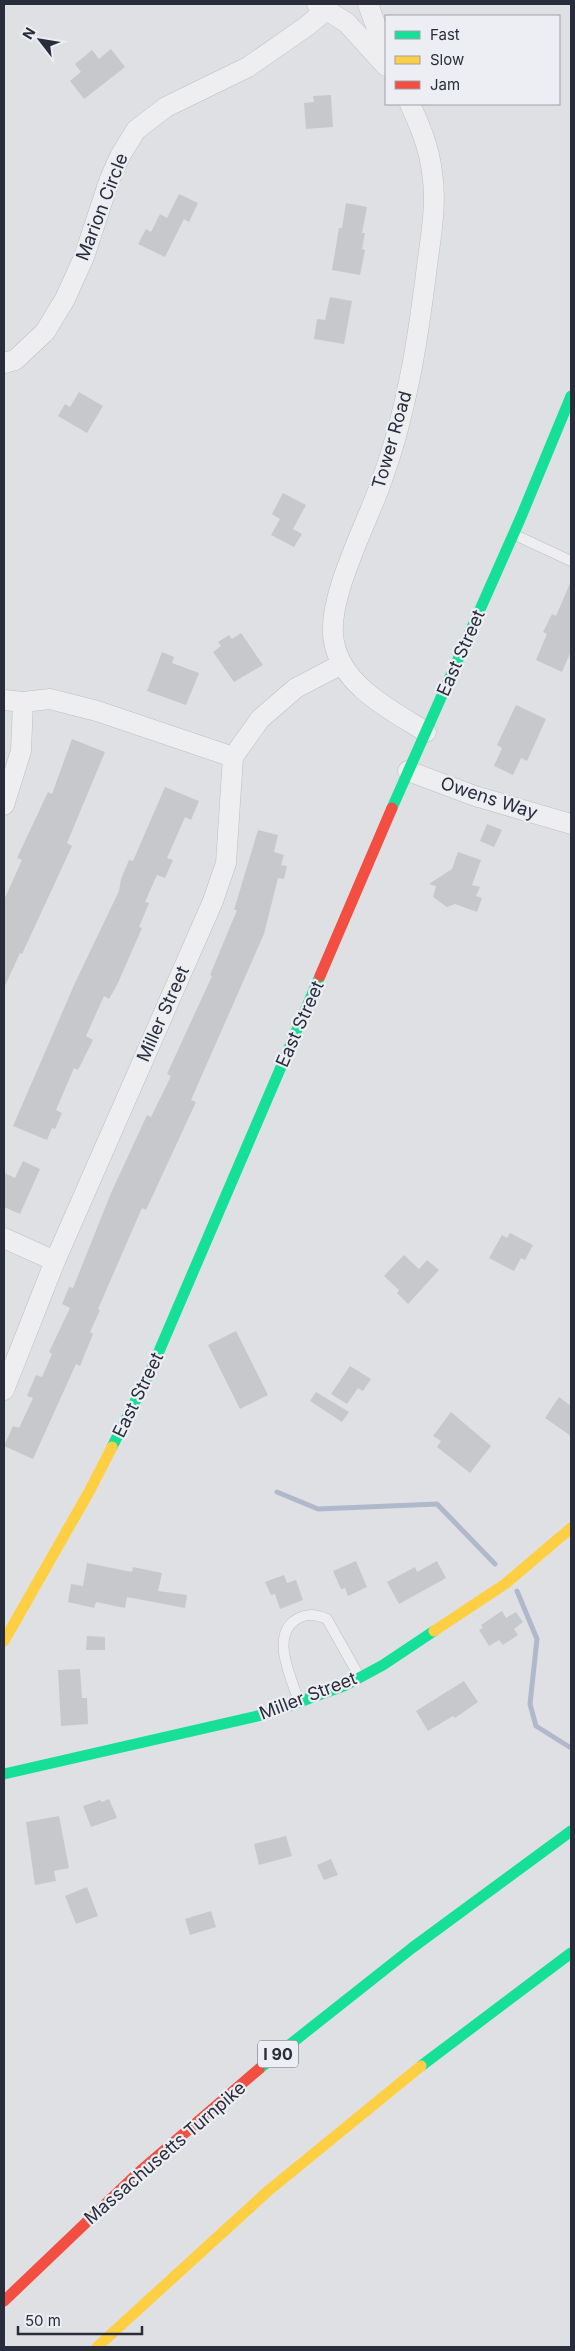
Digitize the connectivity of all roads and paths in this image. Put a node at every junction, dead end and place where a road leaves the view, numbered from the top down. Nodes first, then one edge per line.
1 (368, 4) edge
2 (322, 7) edge
3 (385, 51) edge
4 (385, 65) edge
5 (410, 105) edge
6 (4, 363) edge
7 (571, 396) edge
8 (514, 534) junction
9 (571, 561) edge
10 (342, 664) junction
11 (13, 701) edge
12 (426, 732) junction
13 (234, 757) junction
14 (408, 771) junction
15 (4, 805) edge
16 (571, 824) edge
17 (4, 1238) edge
18 (55, 1261) junction
19 (4, 1390) edge
20 (571, 1528) edge
21 (4, 1641) edge
22 (360, 1677) junction
23 (299, 1703) junction
24 (4, 1774) edge
25 (571, 1831) edge
26 (571, 1953) edge
27 (4, 2301) edge
28 (97, 2347) edge

1 - 3 street
2 - 4 street
2 - 6 street, Marion Circle
5 - 10 street, Tower Road
7 - 8 main road, East Street
8 - 9 lane
8 - 12 main road, East Street
10 - 12 street, Tower Road
10 - 13 street
11 - 13 street
11 - 15 street
12 - 14 main road, East Street
13 - 18 street, Miller Street
14 - 16 street, Owens Way
14 - 21 main road, East Street
17 - 18 street
18 - 19 street, Miller Street
20 - 22 main road, Miller Street
22 - 23 main road, Miller Street
22 - 23 lane
23 - 24 main road, Miller Street
25 - 27 main road, Massachusetts Turnpike / I 90
26 - 28 main road

